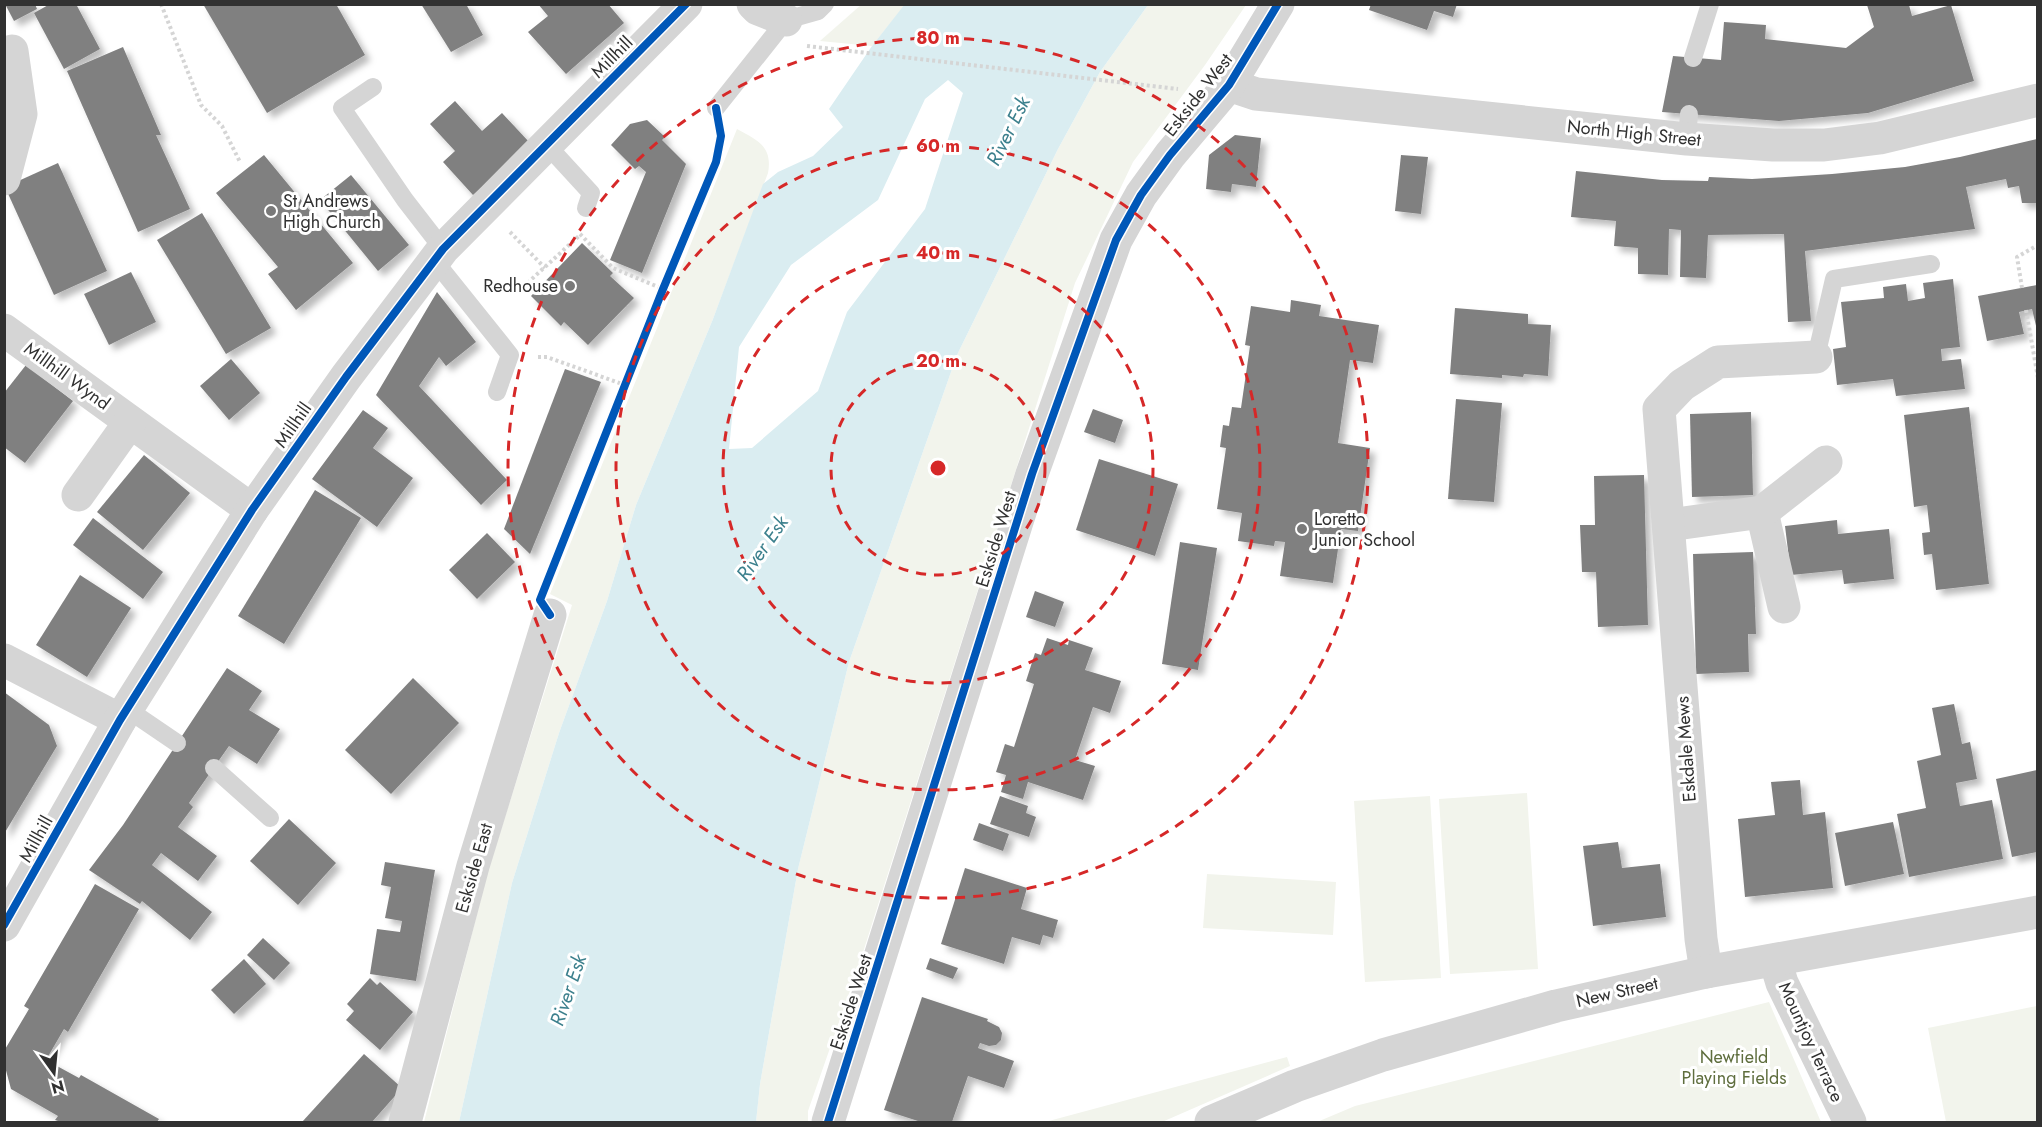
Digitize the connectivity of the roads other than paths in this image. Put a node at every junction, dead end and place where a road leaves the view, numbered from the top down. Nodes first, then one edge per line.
1 (686, 4) edge
2 (753, 4) edge
3 (825, 4) edge
4 (1278, 4) edge
5 (1710, 4) edge
6 (786, 20) junction
7 (12, 51) dead end
8 (1693, 58) dead end
9 (1229, 85) junction
10 (373, 87) dead end
11 (2037, 100) edge
12 (717, 108) dead end
13 (546, 144) junction
14 (4, 179) edge
15 (586, 208) road end
16 (438, 254) junction
17 (1931, 264) dead end
18 (4, 330) edge
19 (1816, 357) joint
20 (497, 392) dead end
21 (130, 422) junction
22 (1826, 462) dead end
23 (78, 495) dead end
24 (252, 510) junction
25 (1762, 512) junction
26 (1669, 525) junction
27 (1784, 607) dead end
28 (550, 615) dead end
29 (4, 660) edge
30 (124, 714) junction
31 (177, 743) dead end
32 (214, 768) dead end
33 (270, 818) dead end
34 (2037, 912) edge
35 (4, 925) edge
36 (1775, 960) junction
37 (1706, 972) junction
38 (405, 1122) edge
39 (828, 1122) edge
40 (1211, 1122) edge
41 (1850, 1122) edge

1 - 13 street, Millhill
2 - 6 street
3 - 6 lane
4 - 9 street, Eskside West
5 - 8 lane
6 - 12 lane
7 - 14 street
9 - 11 street, North High Street
9 - 39 street, Eskside West
10 - 16 lane
13 - 15 lane
13 - 16 street, Millhill
16 - 20 lane
16 - 24 street, Millhill
17 - 19 lane, Eskdale Mews
18 - 21 street, Millhill Wynd
19 - 26 street, Eskdale Mews
21 - 23 street
21 - 24 street, Millhill Wynd
22 - 25 street
24 - 30 street, Millhill
25 - 26 street
25 - 27 street
26 - 37 street, Eskdale Mews
28 - 38 street, Eskside East
29 - 30 street
30 - 31 lane
30 - 35 street, Millhill
32 - 33 lane
34 - 36 street, New Street
36 - 37 street, New Street
36 - 41 street, Mountjoy Terrace
37 - 40 street, New Street

